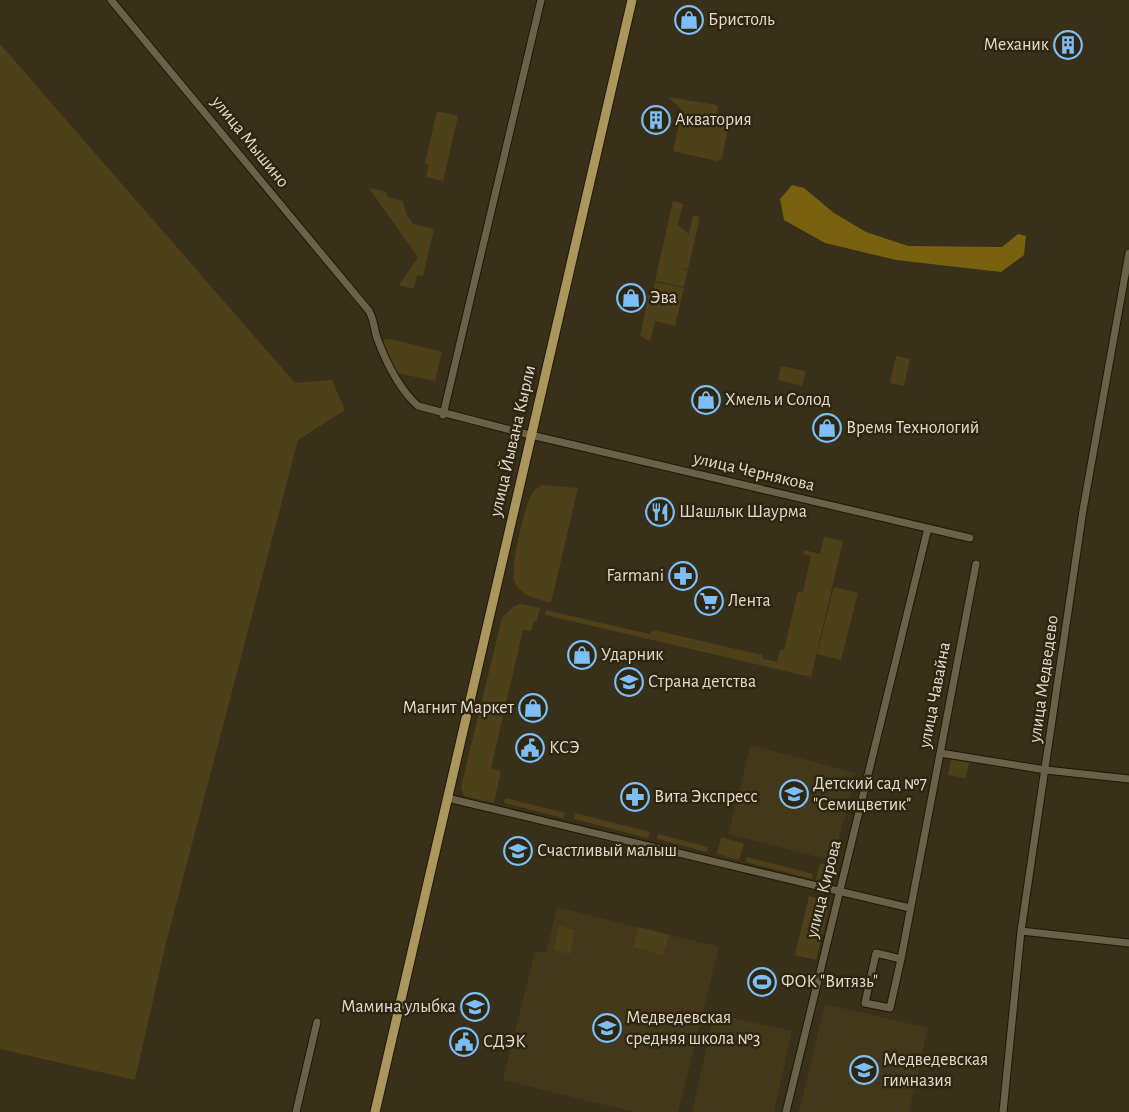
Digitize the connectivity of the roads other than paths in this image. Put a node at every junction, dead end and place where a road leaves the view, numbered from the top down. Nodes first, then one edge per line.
1 (111, 0) edge
2 (541, 0) edge
3 (632, 0) edge
4 (1129, 253) edge
5 (443, 414) junction
6 (531, 436) junction
7 (928, 528) junction
8 (970, 538) dead end
9 (976, 564) dead end
10 (940, 753) junction
11 (1046, 770) junction
12 (1129, 779) edge
13 (447, 798) junction
14 (839, 890) junction
15 (910, 908) junction
16 (1021, 930) junction
17 (1129, 943) edge
18 (901, 958) junction
19 (317, 1022) dead end
20 (296, 1112) edge
21 (375, 1112) edge
22 (786, 1112) edge
23 (1003, 1112) edge

1 - 5 street, улица Мышино
2 - 5 street
3 - 6 main road, улица Йывана Кырли
4 - 11 street, улица Медведево
5 - 6 street, улица Чернякова
6 - 7 street, улица Чернякова
6 - 13 main road, улица Йывана Кырли
7 - 8 street, улица Чернякова
7 - 14 street, улица Кирова
9 - 10 street, улица Чавайна
10 - 11 street
10 - 15 street, улица Чавайна
11 - 12 street
11 - 16 street, улица Медведево
13 - 14 street
13 - 21 main road, улица Йывана Кырли
14 - 15 street
14 - 22 street, улица Кирова
15 - 18 street, улица Чавайна
16 - 17 street
16 - 23 street, улица Медведево
18 - 18 street, улица Чавайна
19 - 20 street

